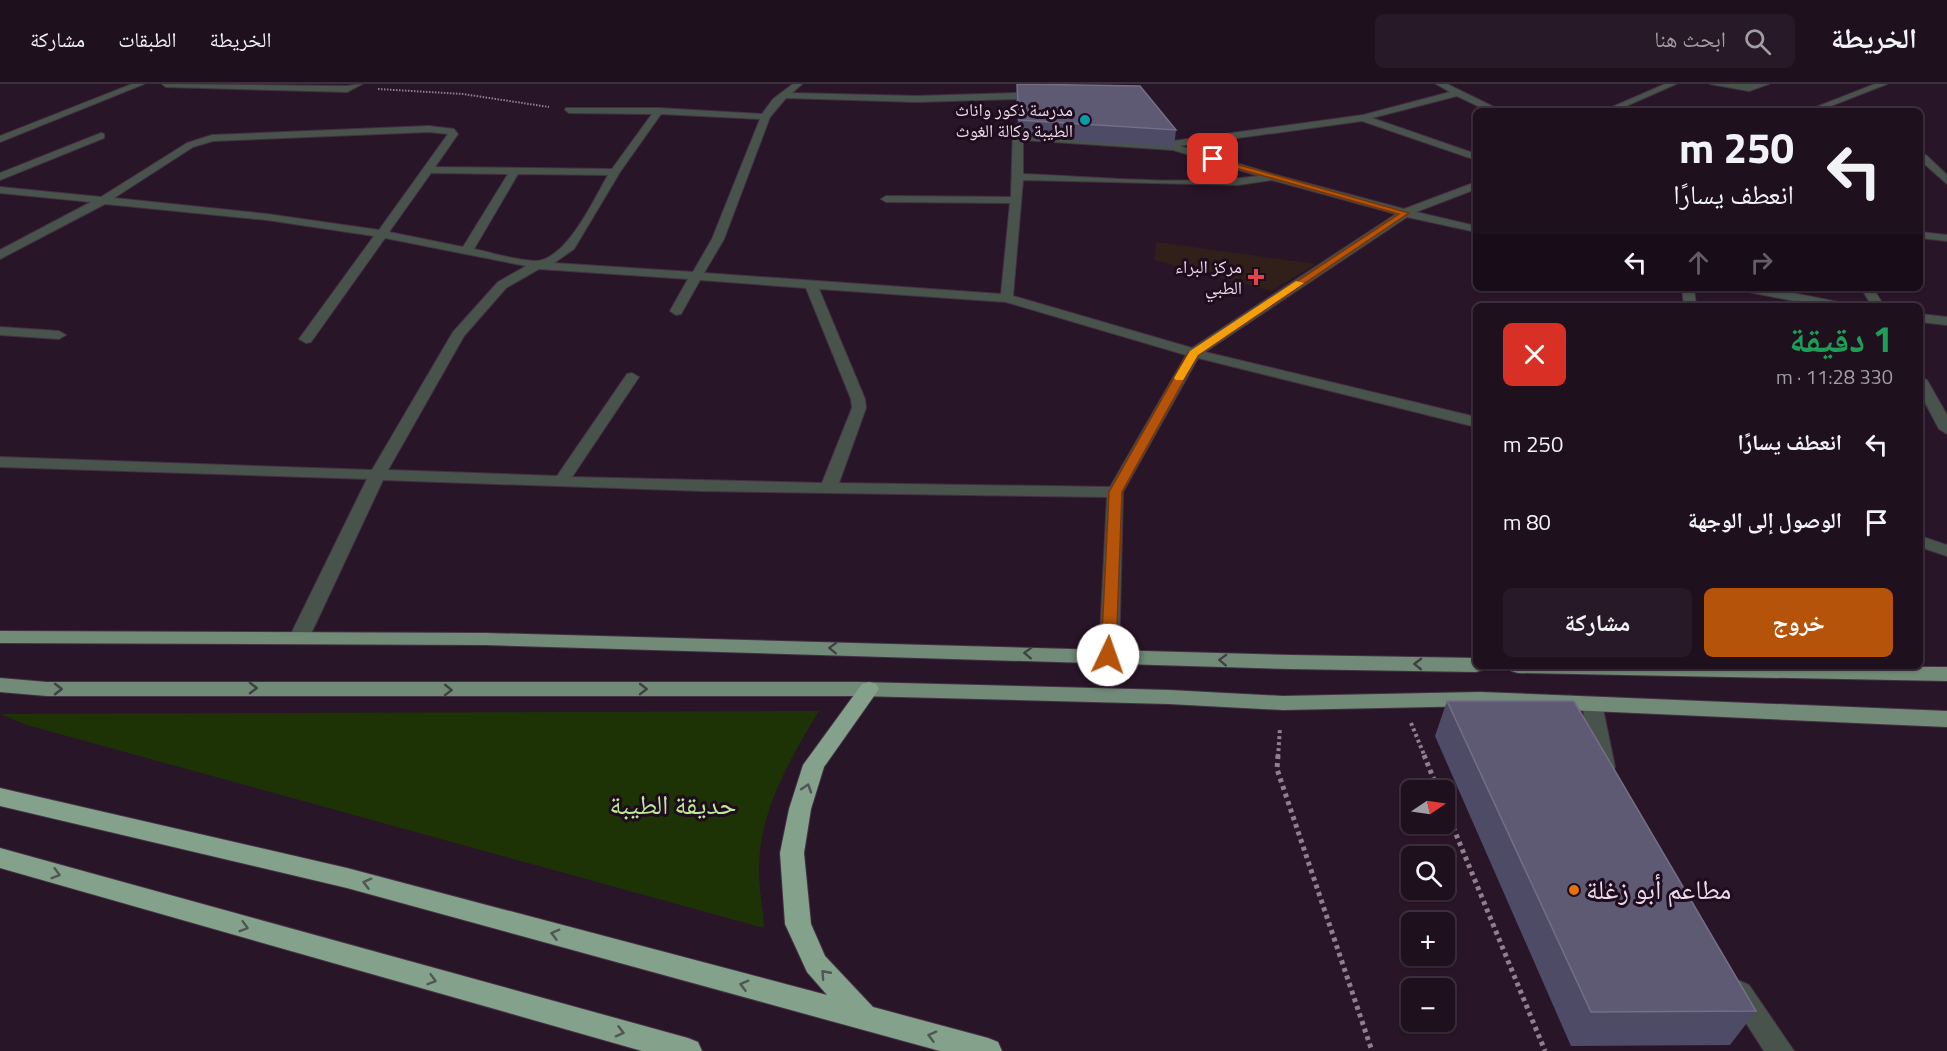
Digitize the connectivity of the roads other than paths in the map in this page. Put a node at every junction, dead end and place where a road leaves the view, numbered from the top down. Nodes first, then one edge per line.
1 (140, 84) edge
2 (166, 84) edge
3 (358, 84) edge
4 (798, 84) edge
5 (1009, 84) edge
6 (1440, 84) edge
7 (1672, 84) edge
8 (1714, 84) edge
9 (1765, 84) edge
10 (1883, 84) edge
11 (1457, 93) junction
12 (782, 95) junction
13 (1016, 96) junction
14 (1489, 108) edge
15 (1614, 108) edge
16 (1818, 108) edge
17 (569, 110) road end
18 (658, 111) junction
19 (765, 117) junction
20 (1363, 118) junction
21 (1165, 135) edge
22 (101, 136) dead end
23 (1019, 137) junction
24 (0, 140) edge
25 (1173, 146) junction
26 (1473, 156) edge
27 (1923, 157) dead end
28 (429, 170) junction
29 (515, 170) junction
30 (615, 172) junction
31 (0, 177) edge
32 (1018, 177) junction
33 (1272, 177) junction
34 (1947, 181) edge
35 (1473, 186) edge
36 (0, 190) edge
37 (886, 199) dead end
38 (102, 201) junction
39 (1016, 201) junction
40 (1405, 213) junction
41 (1473, 228) edge
42 (383, 234) junction
43 (1923, 235) edge
44 (1947, 238) edge
45 (466, 252) junction
46 (0, 255) edge
47 (537, 265) junction
48 (697, 278) junction
49 (811, 284) junction
50 (1764, 291) edge
51 (1008, 298) junction
52 (1823, 303) edge
53 (676, 311) dead end
54 (1923, 318) edge
55 (1947, 321) edge
56 (0, 331) edge
57 (59, 334) dead end
58 (306, 339) dead end
59 (1194, 353) junction
60 (632, 377) dead end
61 (1923, 385) edge
62 (1473, 421) edge
63 (1947, 429) edge
64 (0, 462) edge
65 (377, 475) junction
66 (562, 480) junction
67 (829, 487) junction
68 (1116, 492) junction
69 (1923, 542) edge
70 (1947, 551) edge
71 (0, 637) edge
72 (299, 638) junction
73 (1108, 655) junction
74 (1473, 665) edge
75 (1679, 669) edge
76 (1947, 674) edge
77 (0, 685) edge
78 (869, 689) junction
79 (1592, 704) junction
80 (1947, 719) edge
81 (1614, 791) edge
82 (0, 797) edge
83 (0, 858) edge
84 (1727, 975) edge
85 (864, 1017) junction
86 (688, 1051) edge
87 (988, 1051) edge
88 (1780, 1051) edge

1 - 24 street
2 - 3 street
4 - 12 street
5 - 13 street
6 - 11 street
7 - 15 street
8 - 9 street
10 - 16 street
11 - 14 street
11 - 20 street
12 - 13 street
12 - 19 street
13 - 23 street
17 - 18 street
18 - 19 street
18 - 30 street
19 - 48 street
20 - 25 street
20 - 26 street
21 - 25 street
22 - 31 street
23 - 25 street
23 - 32 street
25 - 33 street
27 - 34 street
28 - 29 street
28 - 38 street
28 - 42 street
29 - 30 street
29 - 45 street
30 - 47 street
32 - 33 street
32 - 39 street
33 - 40 street
35 - 40 street
36 - 38 street
37 - 39 street
38 - 42 street
38 - 46 street
39 - 51 street
40 - 41 street
40 - 59 street
42 - 45 street
42 - 58 street
43 - 44 street
45 - 47 street
47 - 48 street
47 - 65 street
48 - 49 street
48 - 53 street
49 - 51 street
49 - 67 street
50 - 52 street
51 - 59 street
54 - 55 street
56 - 57 street
59 - 62 street
59 - 68 street
60 - 66 street
61 - 63 street
64 - 65 street
65 - 66 street
65 - 72 street
66 - 67 street
67 - 68 street
68 - 73 street
69 - 70 street
71 - 72 main road
73 -> 72 main road
74 -> 73 main road
75 - 76 main road
77 -> 78 main road
78 - 79 main road
85 -> 78 highway
79 - 80 main road
79 - 81 street
85 -> 82 highway
83 -> 86 highway
84 - 88 street
87 -> 85 highway

